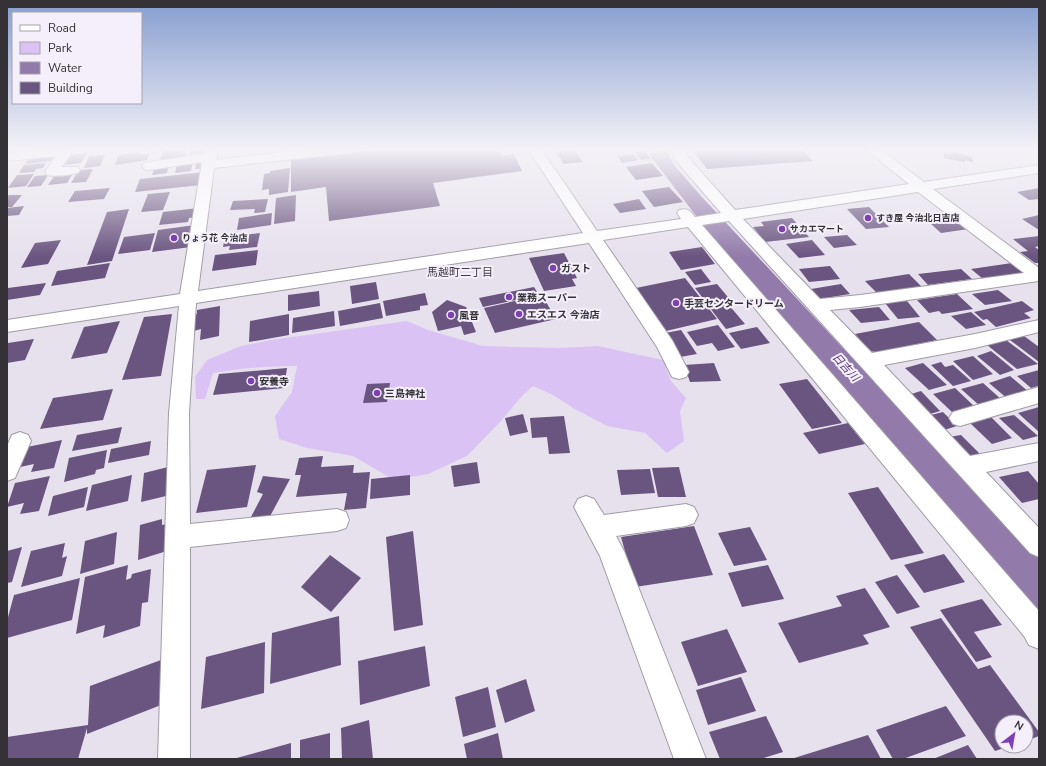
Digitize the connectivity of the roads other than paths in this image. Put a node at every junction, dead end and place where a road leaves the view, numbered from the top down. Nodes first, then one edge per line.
1 (206, 185) edge
2 (558, 185) edge
3 (704, 185) edge
4 (897, 185) edge
5 (919, 185) edge
6 (727, 211) junction
7 (688, 217) junction
8 (590, 232) junction
9 (1039, 276) edge
10 (189, 292) junction
11 (816, 305) junction
12 (7, 314) edge
13 (7, 326) edge
14 (1039, 326) edge
15 (868, 361) junction
16 (679, 372) dead end
17 (1039, 395) edge
18 (960, 418) dead end
19 (16, 441) edge
20 (1039, 452) edge
21 (967, 466) junction
22 (7, 471) edge
23 (686, 515) dead end
24 (337, 520) dead end
25 (177, 536) junction
26 (1039, 545) edge
27 (1039, 635) edge
28 (174, 759) edge
29 (690, 759) edge

1 - 10 street
2 - 8 street
3 - 6 street
4 - 6 street
5 - 9 street
6 - 7 street
6 - 11 street
7 - 8 street
7 - 27 street
8 - 10 street
8 - 16 street
9 - 11 street
10 - 12 street
10 - 13 street
10 - 25 street
11 - 15 street
14 - 15 street
15 - 21 street
17 - 18 street
19 - 22 street
20 - 21 street
21 - 26 street
23 - 29 street
24 - 25 street
25 - 28 street

